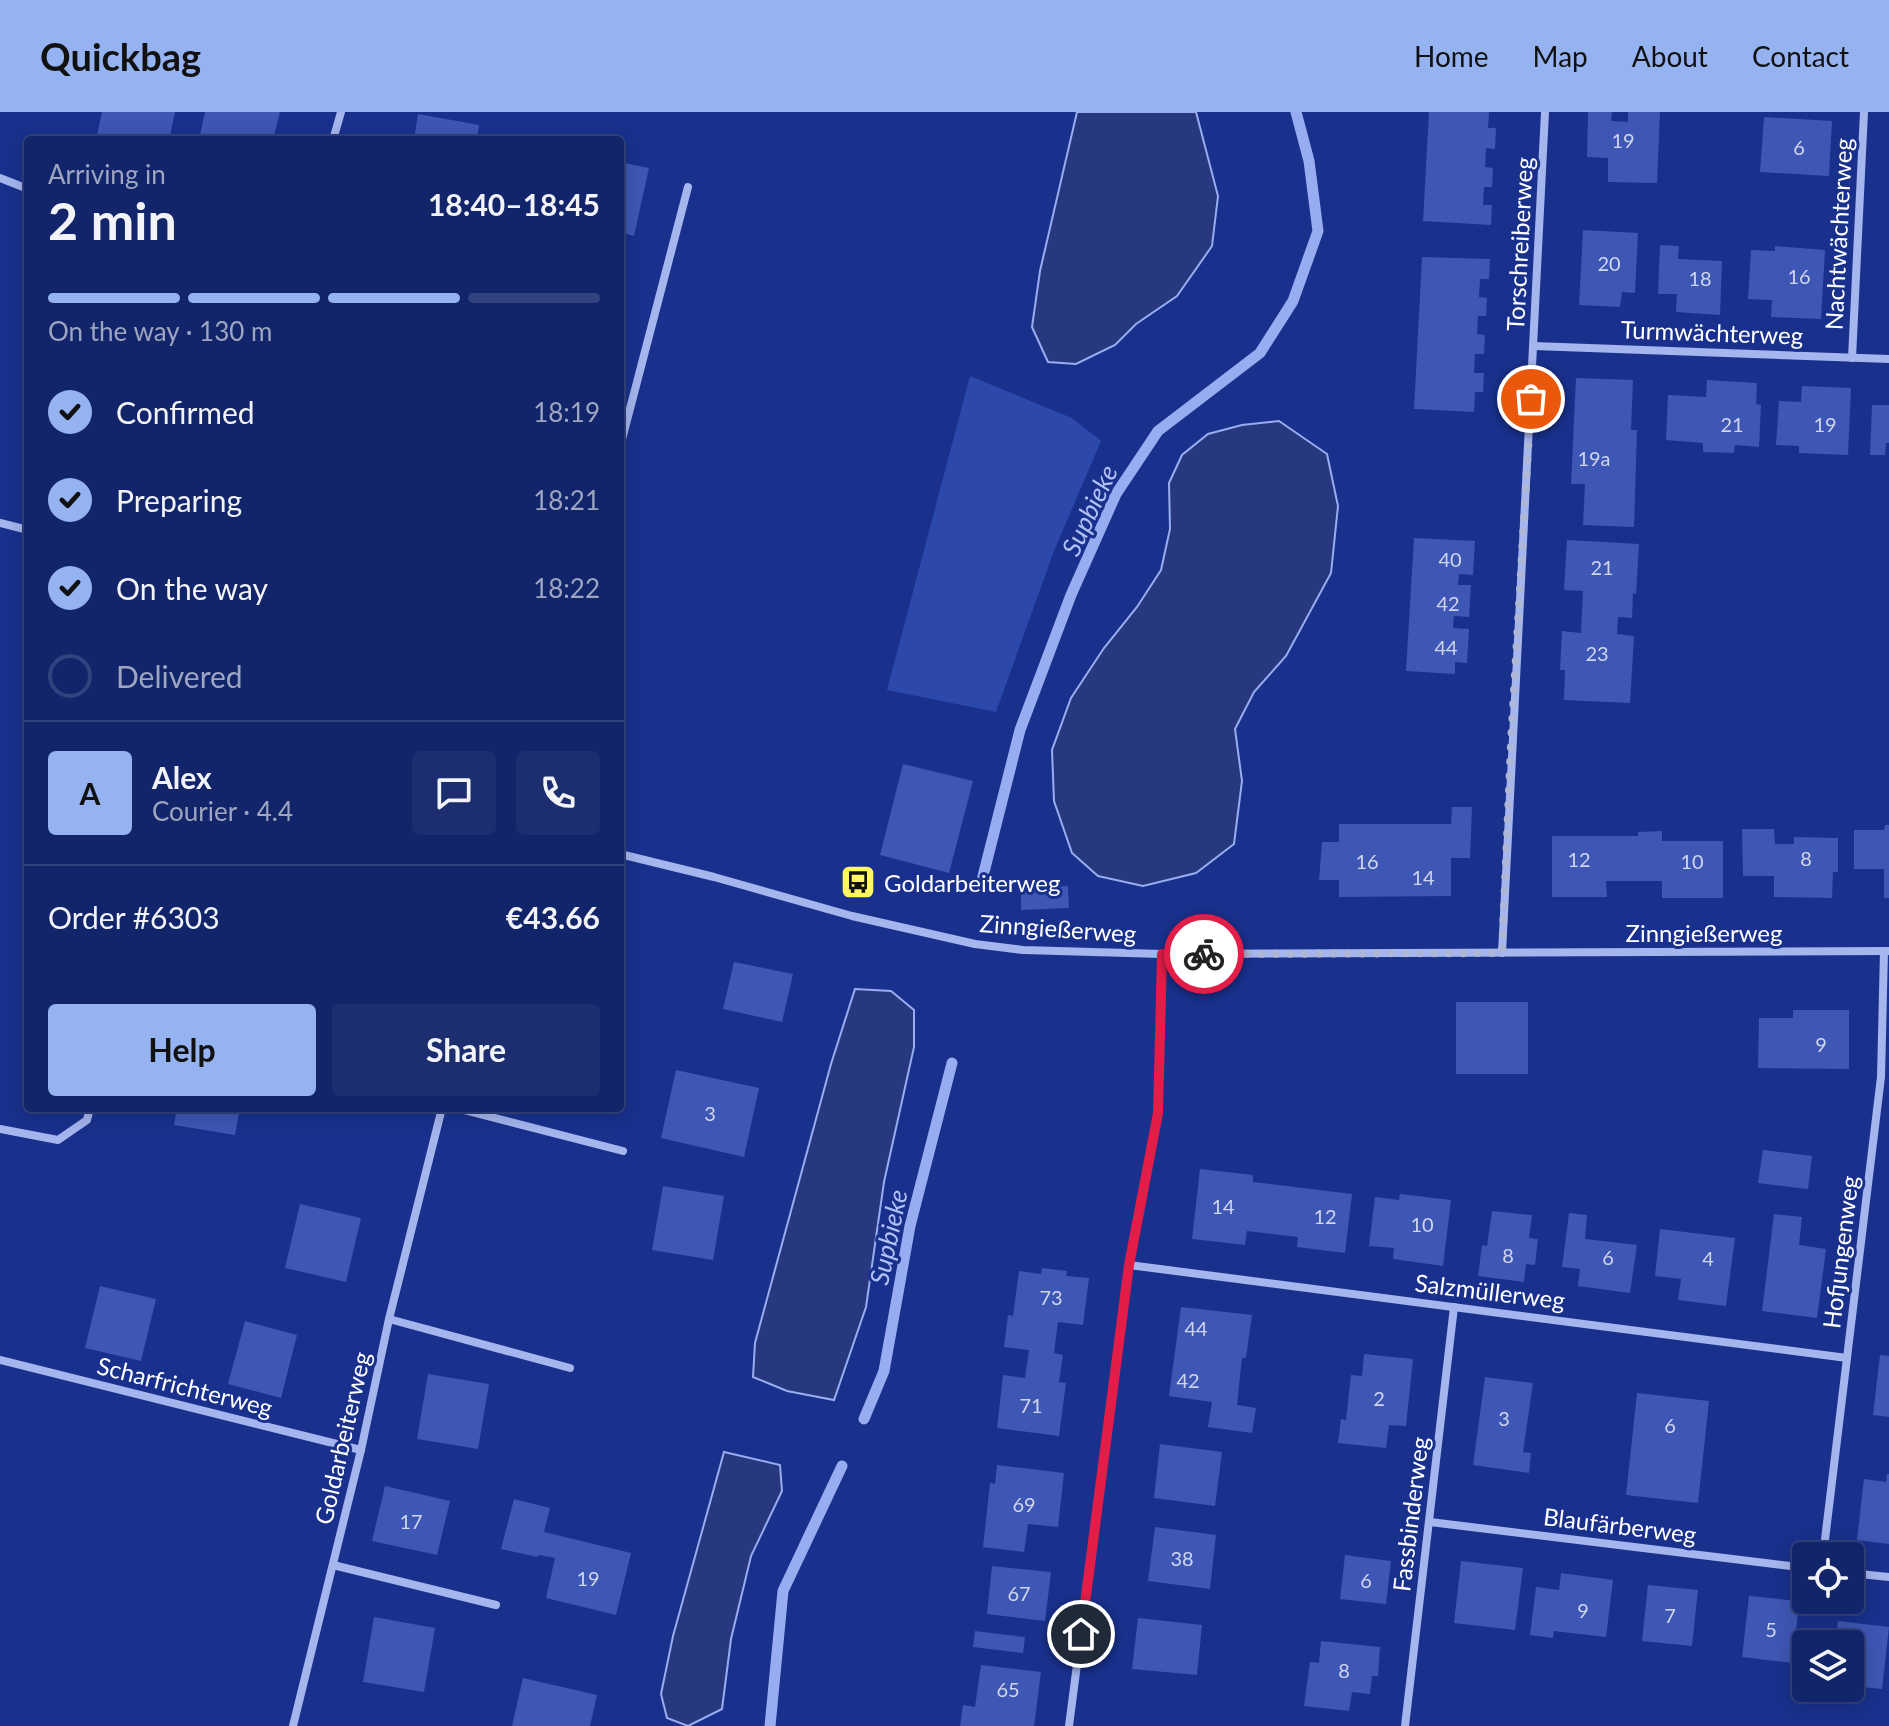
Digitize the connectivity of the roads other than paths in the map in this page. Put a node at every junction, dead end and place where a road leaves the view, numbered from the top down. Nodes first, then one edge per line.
1 (341, 112) edge
2 (1545, 112) edge
3 (1864, 112) edge
4 (334, 136) edge
5 (0, 178) edge
6 (24, 187) edge
7 (688, 187) dead end
8 (1534, 346) junction
9 (1852, 358) junction
10 (1889, 359) edge
11 (624, 432) edge
12 (0, 523) edge
13 (24, 529) edge
14 (624, 855) edge
15 (1887, 951) edge
16 (1502, 953) junction
17 (1162, 954) junction
18 (89, 1112) edge
19 (441, 1112) edge
20 (472, 1112) edge
21 (0, 1129) edge
22 (623, 1151) dead end
23 (1129, 1265) junction
24 (1454, 1307) junction
25 (389, 1319) junction
26 (1847, 1358) junction
27 (0, 1360) edge
28 (570, 1368) dead end
29 (361, 1450) junction
30 (1430, 1522) junction
31 (1825, 1542) edge
32 (333, 1565) junction
33 (1792, 1566) edge
34 (1864, 1574) edge
35 (1889, 1577) edge
36 (496, 1605) dead end
37 (293, 1726) edge
38 (1069, 1726) edge
39 (1405, 1726) edge

1 - 4 street
2 - 8 street, Torschreiberweg
3 - 9 street, Nachtwächterweg
5 - 6 street
7 - 11 street
8 - 9 street, Turmwächterweg
8 - 16 street, Torschreiberweg
9 - 10 street, Turmwächterweg
12 - 13 street
14 - 17 street, Zinngießerweg
15 - 16 street, Zinngießerweg
15 - 26 street, Hofjungenweg
16 - 17 street, Zinngießerweg
17 - 23 street
18 - 21 street
19 - 25 street, Goldarbeiterweg
20 - 22 street
23 - 24 street, Salzmüllerweg
23 - 38 street
24 - 26 street, Salzmüllerweg
24 - 30 street, Fassbinderweg
25 - 28 street
25 - 29 street, Goldarbeiterweg
26 - 31 street, Hofjungenweg
27 - 29 street, Scharfrichterweg
29 - 32 street, Goldarbeiterweg
30 - 33 street, Blaufärberweg
30 - 39 street, Fassbinderweg
32 - 36 street
32 - 37 street, Goldarbeiterweg
34 - 35 street

